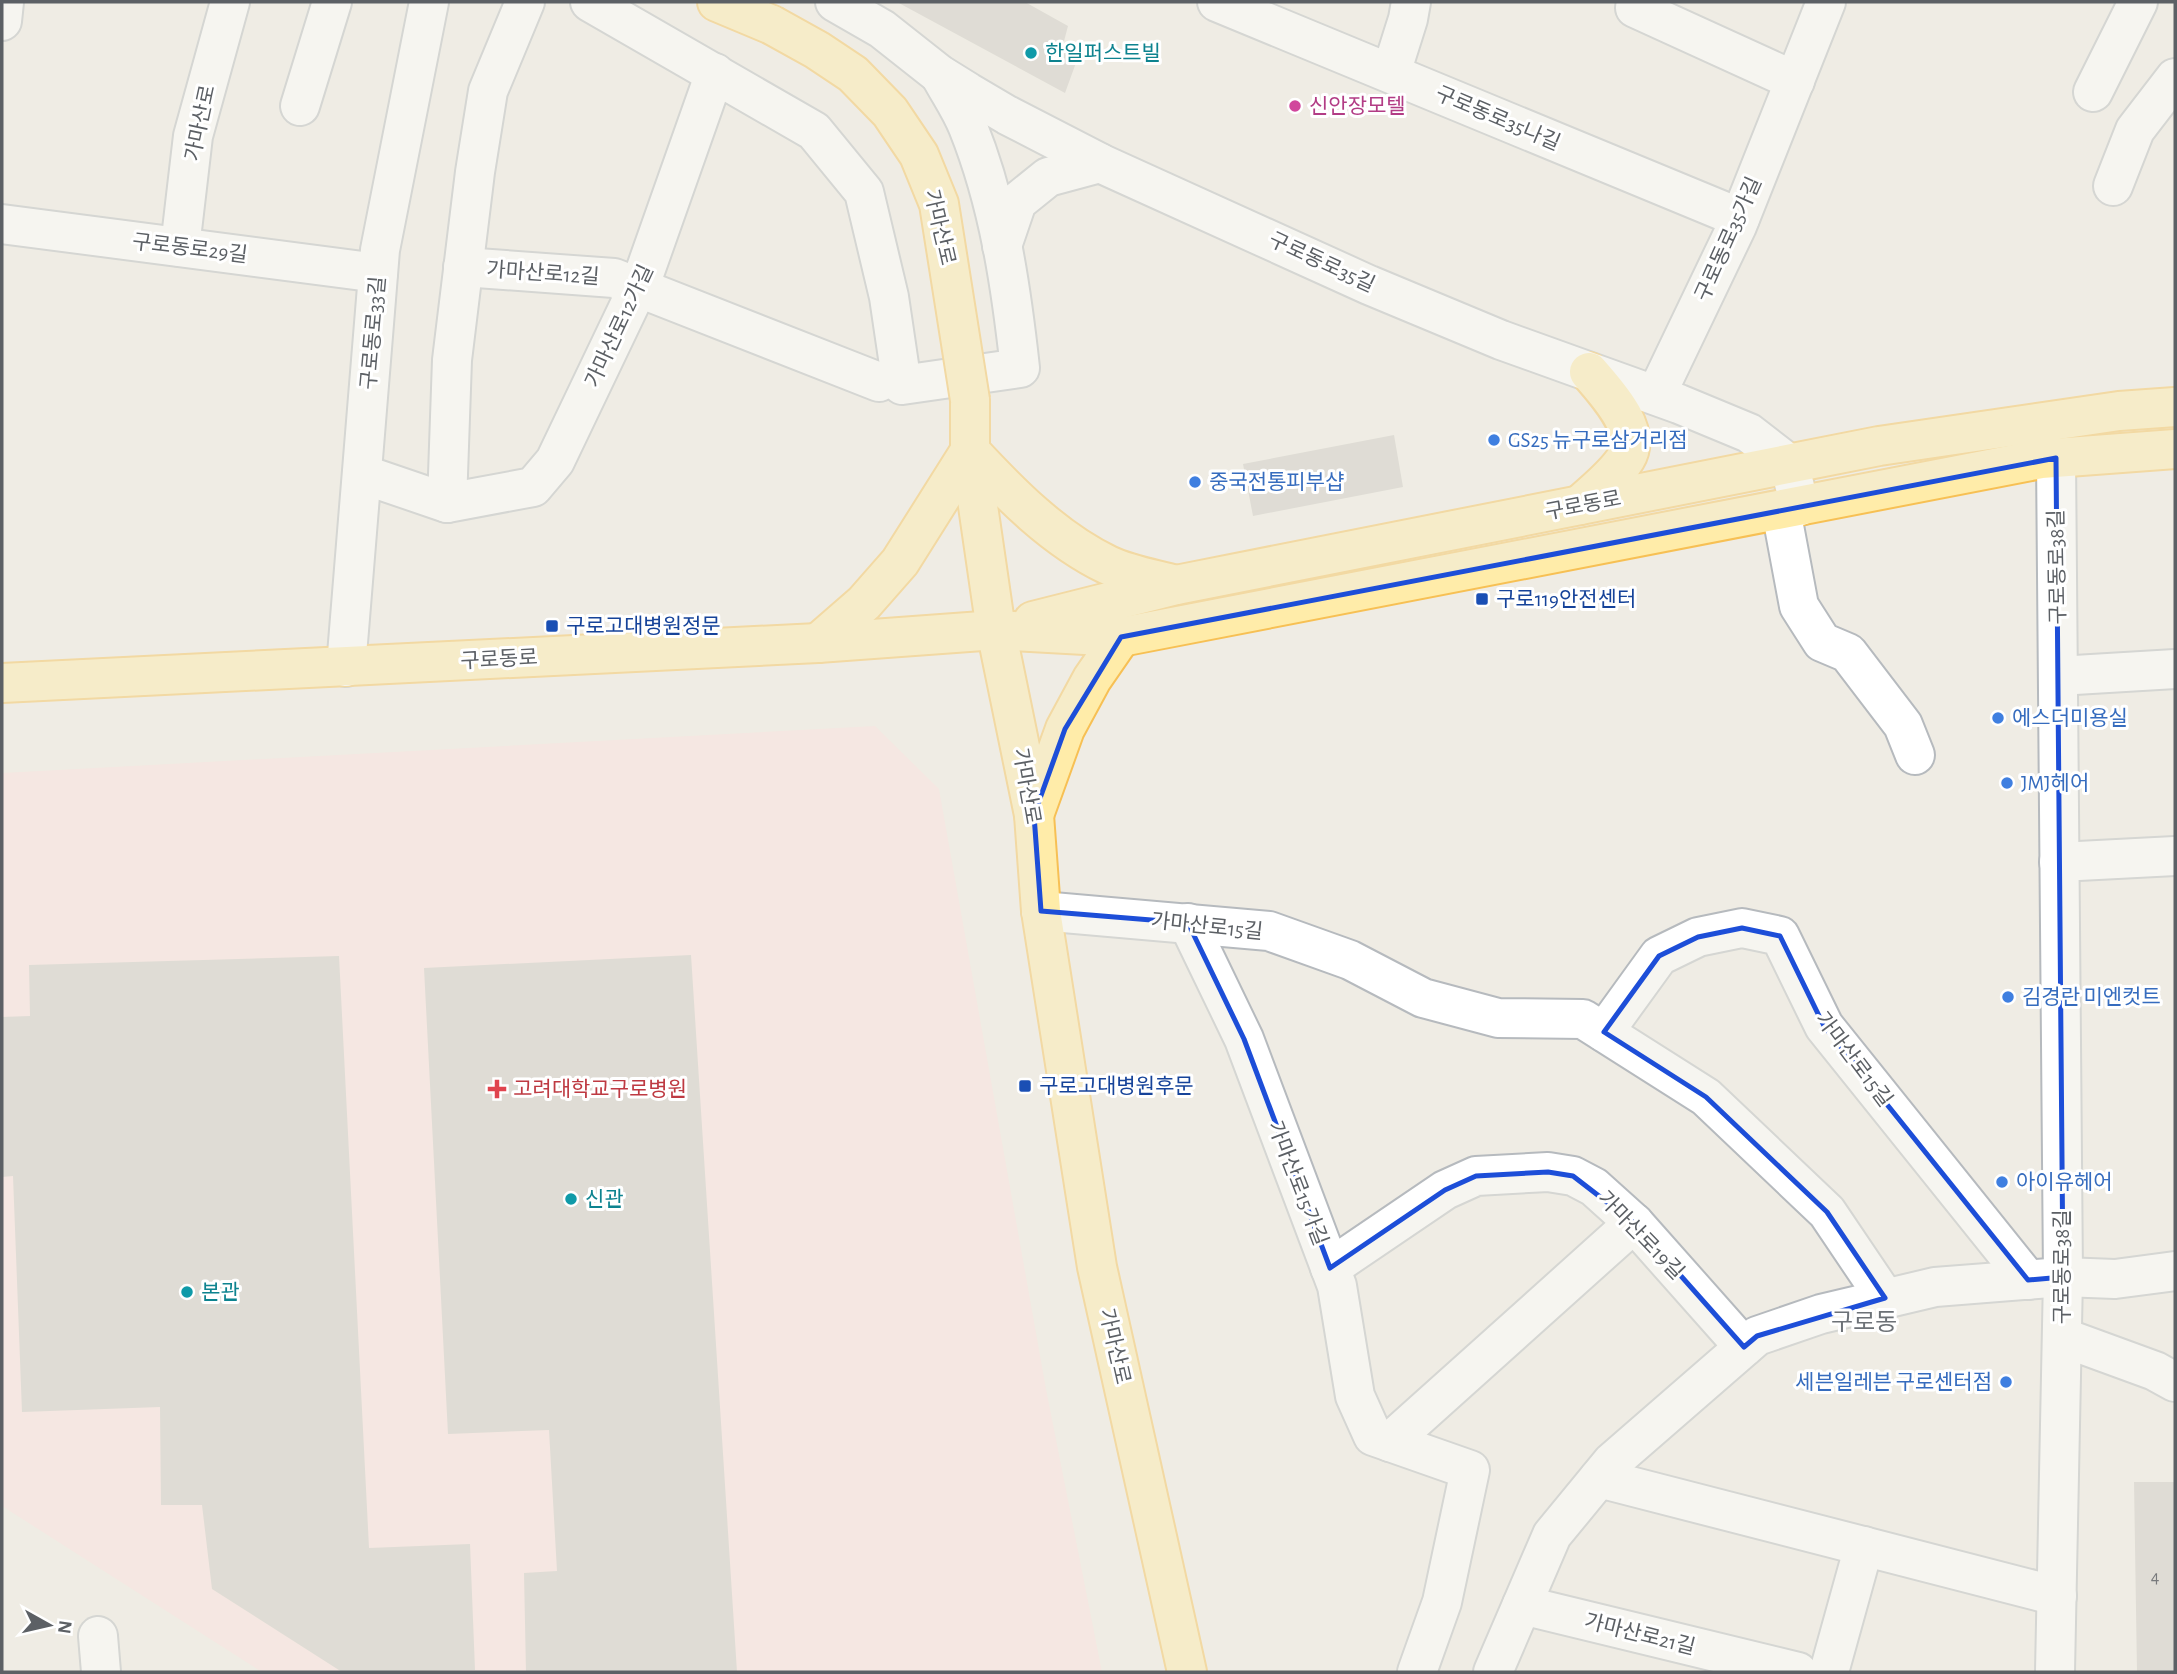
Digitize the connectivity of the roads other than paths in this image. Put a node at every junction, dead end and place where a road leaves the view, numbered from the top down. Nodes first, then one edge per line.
1 (5, 2) edge
2 (230, 2) edge
3 (331, 2) edge
4 (429, 2) edge
5 (525, 2) edge
6 (590, 2) edge
7 (717, 2) edge
8 (1217, 2) edge
9 (1411, 2) edge
10 (1826, 2) edge
11 (2137, 2) edge
12 (845, 4) edge
13 (1635, 8) dead end
14 (2, 21) edge
15 (715, 73) junction
16 (1391, 73) junction
17 (939, 74) junction
18 (2175, 78) edge
19 (1795, 80) junction
20 (2093, 92) dead end
21 (300, 106) dead end
22 (1100, 163) junction
23 (2113, 186) dead end
24 (1740, 218) junction
25 (2, 223) edge
26 (1002, 246) junction
27 (180, 247) junction
28 (463, 267) junction
29 (378, 273) junction
30 (639, 287) junction
31 (1589, 372) junction
32 (879, 382) dead end
33 (1656, 395) junction
34 (2175, 407) edge
35 (2175, 449) edge
36 (970, 451) junction
37 (2056, 458) junction
38 (1789, 464) junction
39 (362, 474) junction
40 (447, 503) junction
41 (1580, 505) junction
42 (1790, 508) junction
43 (1176, 585) junction
44 (996, 630) junction
45 (1121, 637) junction
46 (818, 643) junction
47 (346, 667) junction
48 (2175, 669) edge
49 (2058, 676) junction
50 (2, 683) edge
51 (1915, 755) dead end
52 (1034, 815) junction
53 (2175, 856) edge
54 (2060, 862) junction
55 (1041, 911) junction
56 (1188, 923) junction
57 (1604, 1032) junction
58 (1634, 1223) junction
59 (1330, 1268) junction
60 (2175, 1270) edge
61 (2046, 1279) junction
62 (1885, 1298) junction
63 (2062, 1337) junction
64 (1744, 1347) junction
65 (2175, 1382) edge
66 (1390, 1442) junction
67 (1599, 1478) junction
68 (1864, 1546) junction
69 (2057, 1596) junction
70 (1522, 1605) junction
71 (1188, 1672) edge
72 (1417, 1672) edge
73 (1493, 1672) edge
74 (1798, 1672) edge
75 (1829, 1672) edge
76 (2055, 1672) edge

1 - 14 street
2 - 27 street, 가마산로
3 - 21 street
4 - 29 street, 구로동로33길
5 - 28 street, 가마산로12길
6 - 15 street
7 - 36 main road, 가마산로, bridge
8 - 16 street, 구로동로35나길
9 - 16 street
10 - 19 street, 구로동로35가길
11 - 20 street
12 - 17 street, 구로동로35길
13 - 19 street
15 - 26 street
15 - 30 street, 가마산로12가길
16 - 24 street, 구로동로35나길
17 - 22 street, 구로동로35길
17 - 26 street
18 - 23 street
19 - 24 street, 구로동로35가길
22 - 26 street
22 - 31 street, 구로동로35길
24 - 33 street, 구로동로35가길
25 - 27 street, 구로동로29길
27 - 29 street, 구로동로29길
28 - 30 street, 가마산로12길
28 - 40 street
29 - 39 street, 구로동로33길
30 - 32 street, 가마산로12길
30 - 40 street, 가마산로12가길
31 - 33 street, 구로동로35길
31 - 41 main road
33 - 38 street, 구로동로35길
34 - 38 main road, 구로동로
35 - 37 main road, 구로동로
36 - 43 main road
36 - 44 main road, 가마산로
36 - 46 main road
37 - 42 main road, 구로동로
37 - 49 street, 구로동로38길
38 - 41 main road, 구로동로
38 - 42 street
39 - 40 street, 가마산로12가길
39 - 47 street, 구로동로33길
41 - 43 main road, 구로동로
42 - 45 main road, 구로동로
42 - 51 street
43 - 44 main road, 구로동로
44 - 45 main road, 구로동로
44 - 46 main road, 구로동로
44 - 52 main road, 가마산로
45 - 52 main road
46 - 47 main road, 구로동로
47 - 50 main road, 구로동로
48 - 49 street
49 - 54 street, 구로동로38길
52 - 55 main road, 가마산로
53 - 54 street
54 - 61 street, 구로동로38길
55 - 56 street, 가마산로15길
55 - 71 main road, 가마산로
56 - 57 street, 가마산로15길
56 - 59 street, 가마산로15가길
57 - 61 street, 가마산로15길
57 - 62 street, 가마산로15길
58 - 59 street, 가마산로19길
58 - 64 street, 가마산로19길
58 - 66 street
59 - 66 street, 가마산로15가길
60 - 61 street
61 - 62 street
61 - 63 street, 구로동로38길
62 - 64 street
63 - 65 street
63 - 69 street, 구로동로38길
64 - 67 street
66 - 72 street, 가마산로15가길
67 - 68 street
67 - 70 street
68 - 69 street
68 - 75 street
69 - 76 street, 구로동로38길
70 - 73 street
70 - 74 street, 가마산로21길

